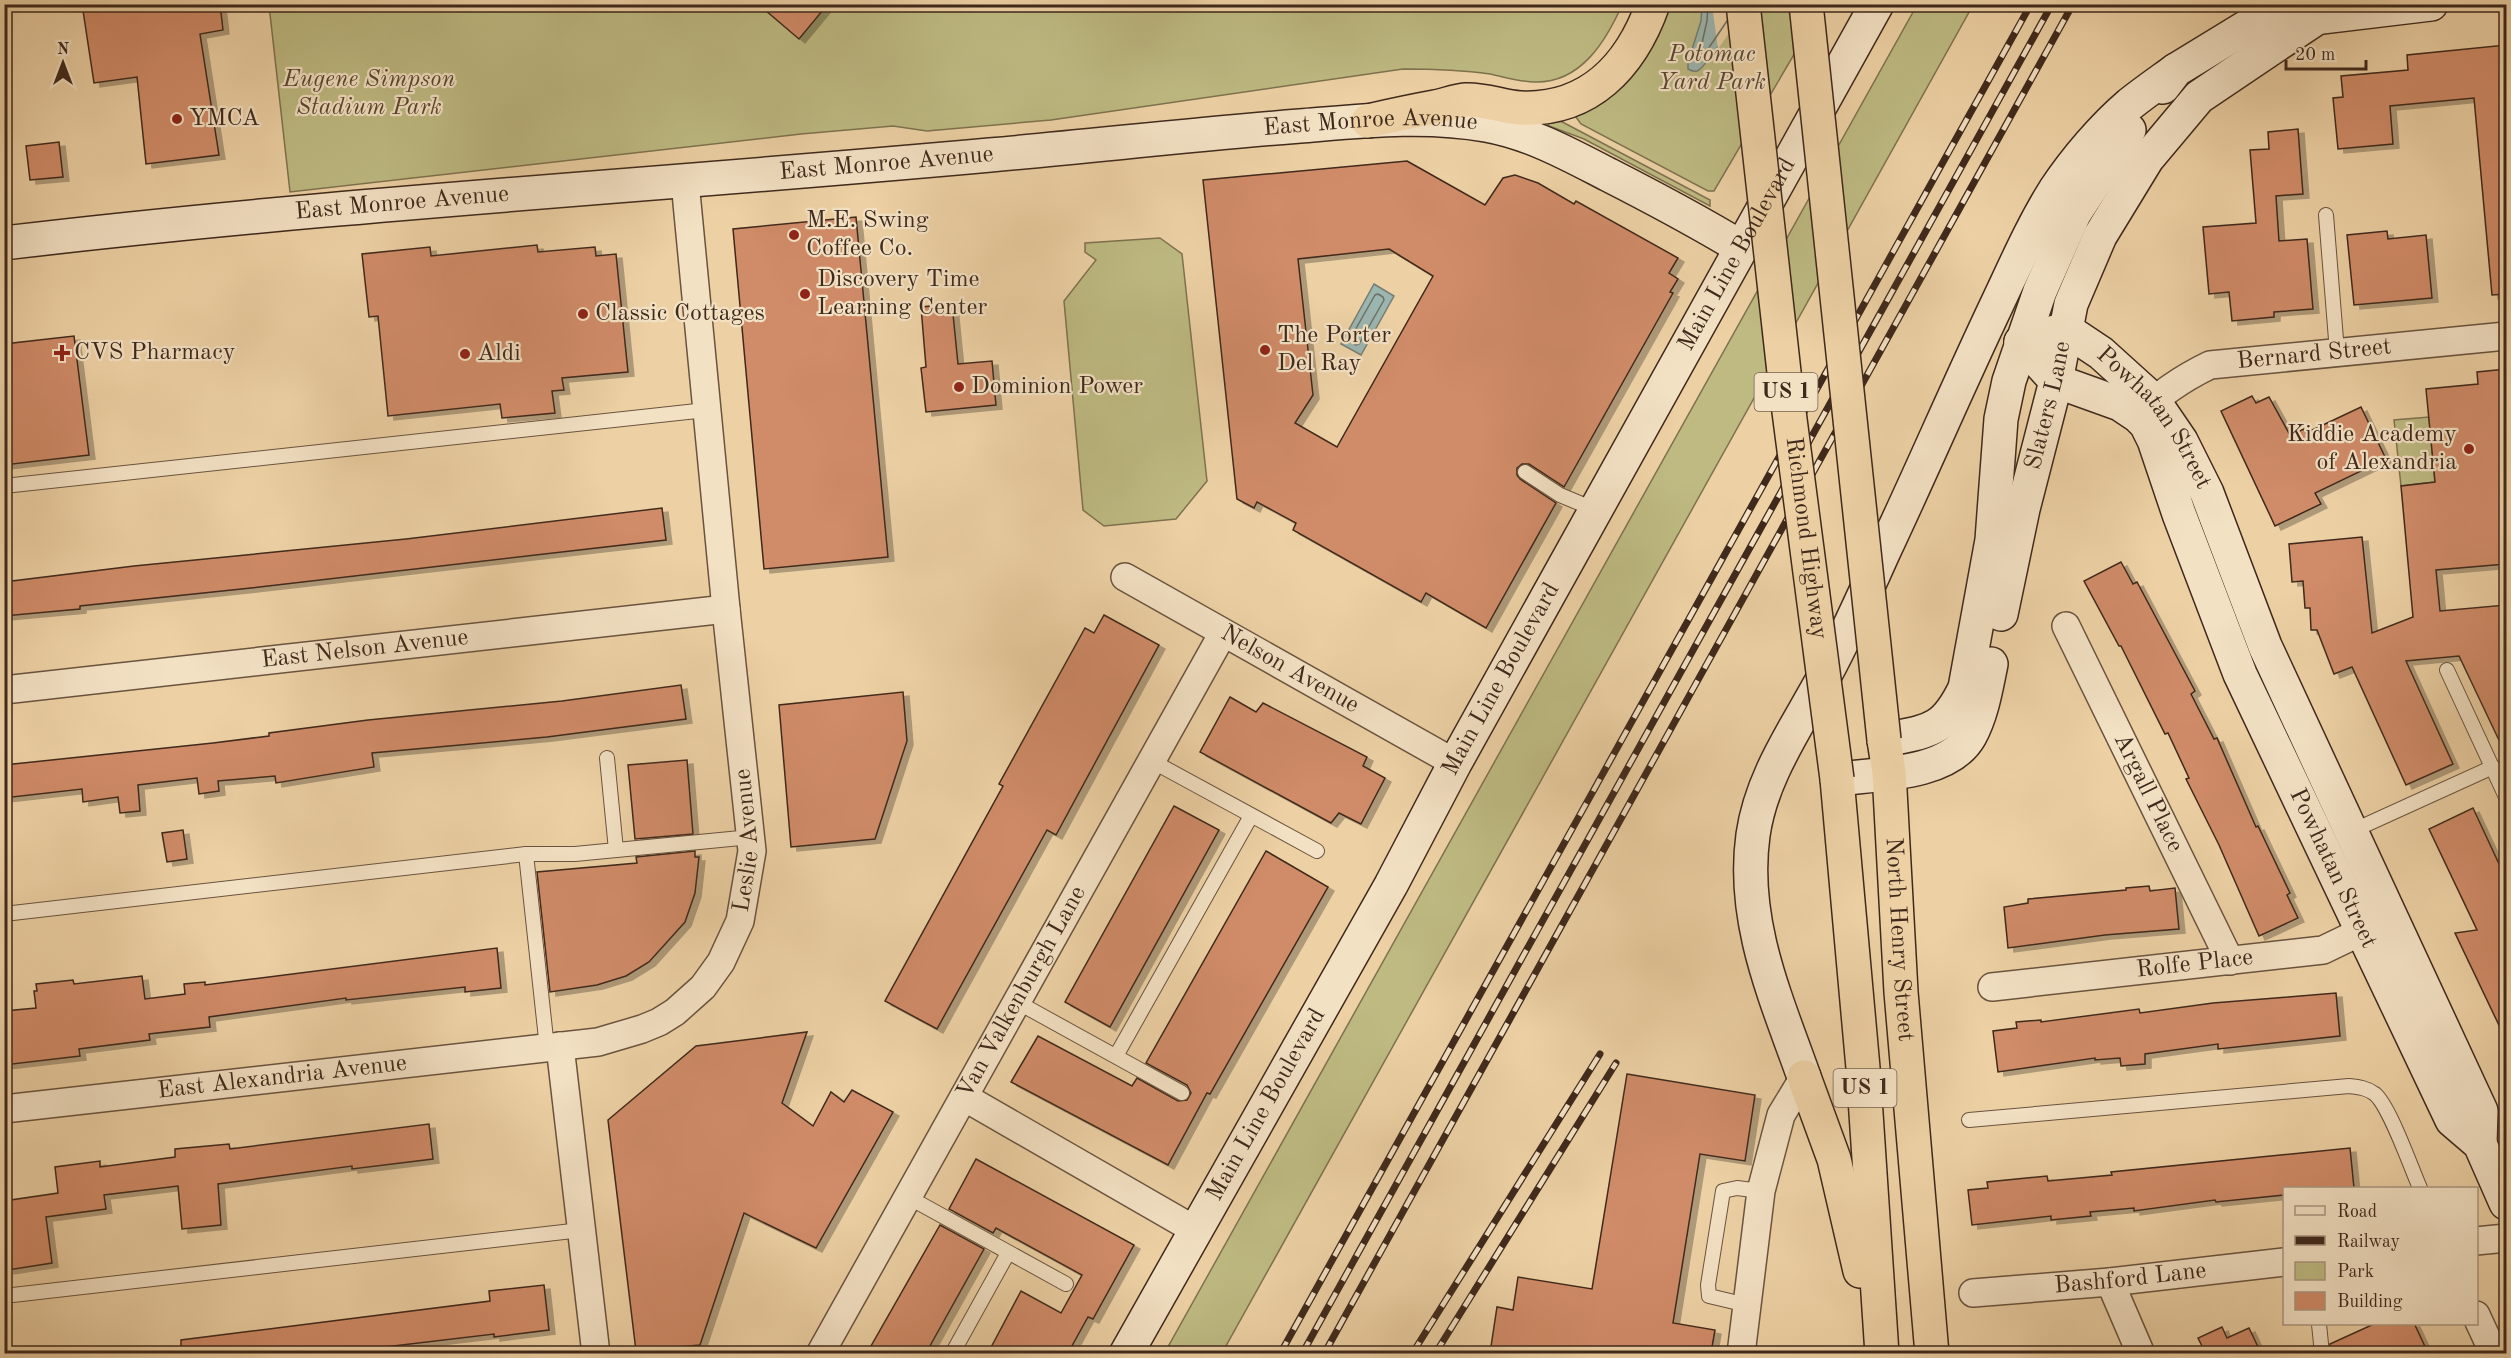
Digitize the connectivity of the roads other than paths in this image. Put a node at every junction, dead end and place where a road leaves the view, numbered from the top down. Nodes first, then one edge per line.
1 (1653, 4) edge
2 (1743, 4) edge
3 (1806, 4) edge
4 (1877, 4) edge
5 (2431, 4) edge
6 (2313, 20) junction
7 (2176, 70) junction
8 (1368, 121) junction
9 (685, 182) junction
10 (2326, 215) dead end
11 (4, 243) edge
12 (1743, 248) junction
13 (2065, 329) junction
14 (2506, 336) edge
15 (2021, 342) junction
16 (2337, 352) junction
17 (2056, 381) junction
18 (2146, 408) junction
19 (706, 410) junction
20 (1525, 472) dead end
21 (4, 486) edge
22 (1596, 510) junction
23 (1125, 577) dead end
24 (726, 609) junction
25 (2066, 626) dead end
26 (1223, 633) junction
27 (2447, 670) dead end
28 (4, 690) edge
29 (1884, 740) junction
30 (607, 758) dead end
31 (1150, 760) junction
32 (1455, 763) junction
33 (2493, 767) junction
34 (1889, 772) junction
35 (1837, 778) junction
36 (2506, 797) edge
37 (1251, 816) junction
38 (1842, 824) joint
39 (751, 837) junction
40 (2335, 838) junction
41 (616, 850) junction
42 (1317, 851) dead end
43 (526, 854) junction
44 (4, 914) edge
45 (2391, 917) junction
46 (2362, 932) junction
47 (2229, 961) junction
48 (1992, 987) dead end
49 (1017, 1002) junction
50 (553, 1047) junction
51 (1116, 1056) junction
52 (1804, 1077) junction
53 (1182, 1093) dead end
54 (964, 1097) junction
55 (4, 1109) edge
56 (1969, 1120) dead end
57 (2480, 1144) junction
58 (2420, 1187) edge
59 (1761, 1191) junction
60 (908, 1197) junction
61 (2506, 1203) edge
62 (581, 1230) junction
63 (1195, 1230) junction
64 (2506, 1239) edge
65 (2478, 1241) edge
66 (1008, 1253) junction
67 (2283, 1262) edge
68 (2109, 1282) junction
69 (1065, 1284) dead end
70 (1974, 1293) dead end
71 (4, 1296) edge
72 (1747, 1305) junction
73 (2478, 1319) edge
74 (2319, 1325) edge
75 (596, 1353) edge
76 (820, 1353) edge
77 (952, 1353) edge
78 (1126, 1353) edge
79 (1741, 1353) edge
80 (1877, 1353) edge
81 (1882, 1353) edge
82 (1932, 1353) edge
83 (2141, 1353) edge
84 (2322, 1353) edge
85 (2494, 1353) edge

1 - 8 highway
2 - 35 highway, Richmond Highway / US 1, bridge
3 - 29 highway, US 1, bridge
4 - 12 street, Main Line Boulevard
5 - 6 street, Slaters Lane
6 - 7 street, Slaters Lane
6 - 13 street, Slaters Lane
7 - 15 street, Slaters Lane
7 - 52 street
8 - 9 street, East Monroe Avenue
8 - 12 street, East Monroe Avenue
9 - 11 street, East Monroe Avenue
9 - 19 street, Leslie Avenue
10 - 16 lane
12 - 22 street, Main Line Boulevard
13 - 15 street
13 - 17 street, Slaters Lane
13 - 18 street, Powhatan Street
14 - 16 street, Bernard Street
15 - 17 street, Powhatan Street
15 - 29 street, Slaters Lane
16 - 18 street, Bernard Street
17 - 18 street, Powhatan Street
17 - 34 street, Slaters Lane
18 - 40 street, Powhatan Street
19 - 21 lane
19 - 24 street, Leslie Avenue
20 - 22 lane
22 - 32 street, Main Line Boulevard
23 - 26 street, Nelson Avenue
24 - 28 street, East Nelson Avenue
24 - 39 street, Leslie Avenue
25 - 47 street, Argall Place
26 - 31 street, Van Valkenburgh Lane
26 - 32 street, Nelson Avenue
27 - 33 lane
29 - 34 highway, North Henry Street / US 1
30 - 41 lane
31 - 37 lane
31 - 49 street, Van Valkenburgh Lane
32 - 63 street, Main Line Boulevard
33 - 36 lane
33 - 40 lane
34 - 35 street, Slaters Lane
34 - 82 highway, North Henry Street / US 1
35 - 38 highway, Richmond Highway / US 1
37 - 42 lane
37 - 51 lane
38 - 81 highway, North Henry Street / US 1
39 - 41 lane
39 - 50 street, Leslie Avenue
40 - 45 street, Powhatan Street
40 - 46 street, Powhatan Street
41 - 43 lane
43 - 44 lane
43 - 50 lane
45 - 46 street, Rolfe Place
45 - 57 street, Powhatan Street
46 - 47 street, Rolfe Place
46 - 57 street, Powhatan Street
47 - 48 street, Rolfe Place
49 - 51 lane
49 - 54 street, Van Valkenburgh Lane
50 - 55 street, East Alexandria Avenue
50 - 62 street
51 - 53 lane
52 - 59 street
52 - 80 highway
54 - 60 street, Van Valkenburgh Lane
54 - 63 street
56 - 58 lane
57 - 61 street, Powhatan Street
59 - 72 street
59 - 72 lane
60 - 66 lane
60 - 76 street, Van Valkenburgh Lane
62 - 71 lane
62 - 75 street
63 - 78 street, Main Line Boulevard
64 - 65 street
66 - 69 lane
66 - 77 lane
67 - 68 street, Bashford Lane
68 - 70 street, Bashford Lane
68 - 83 street
72 - 79 street
73 - 85 street
74 - 84 lane

